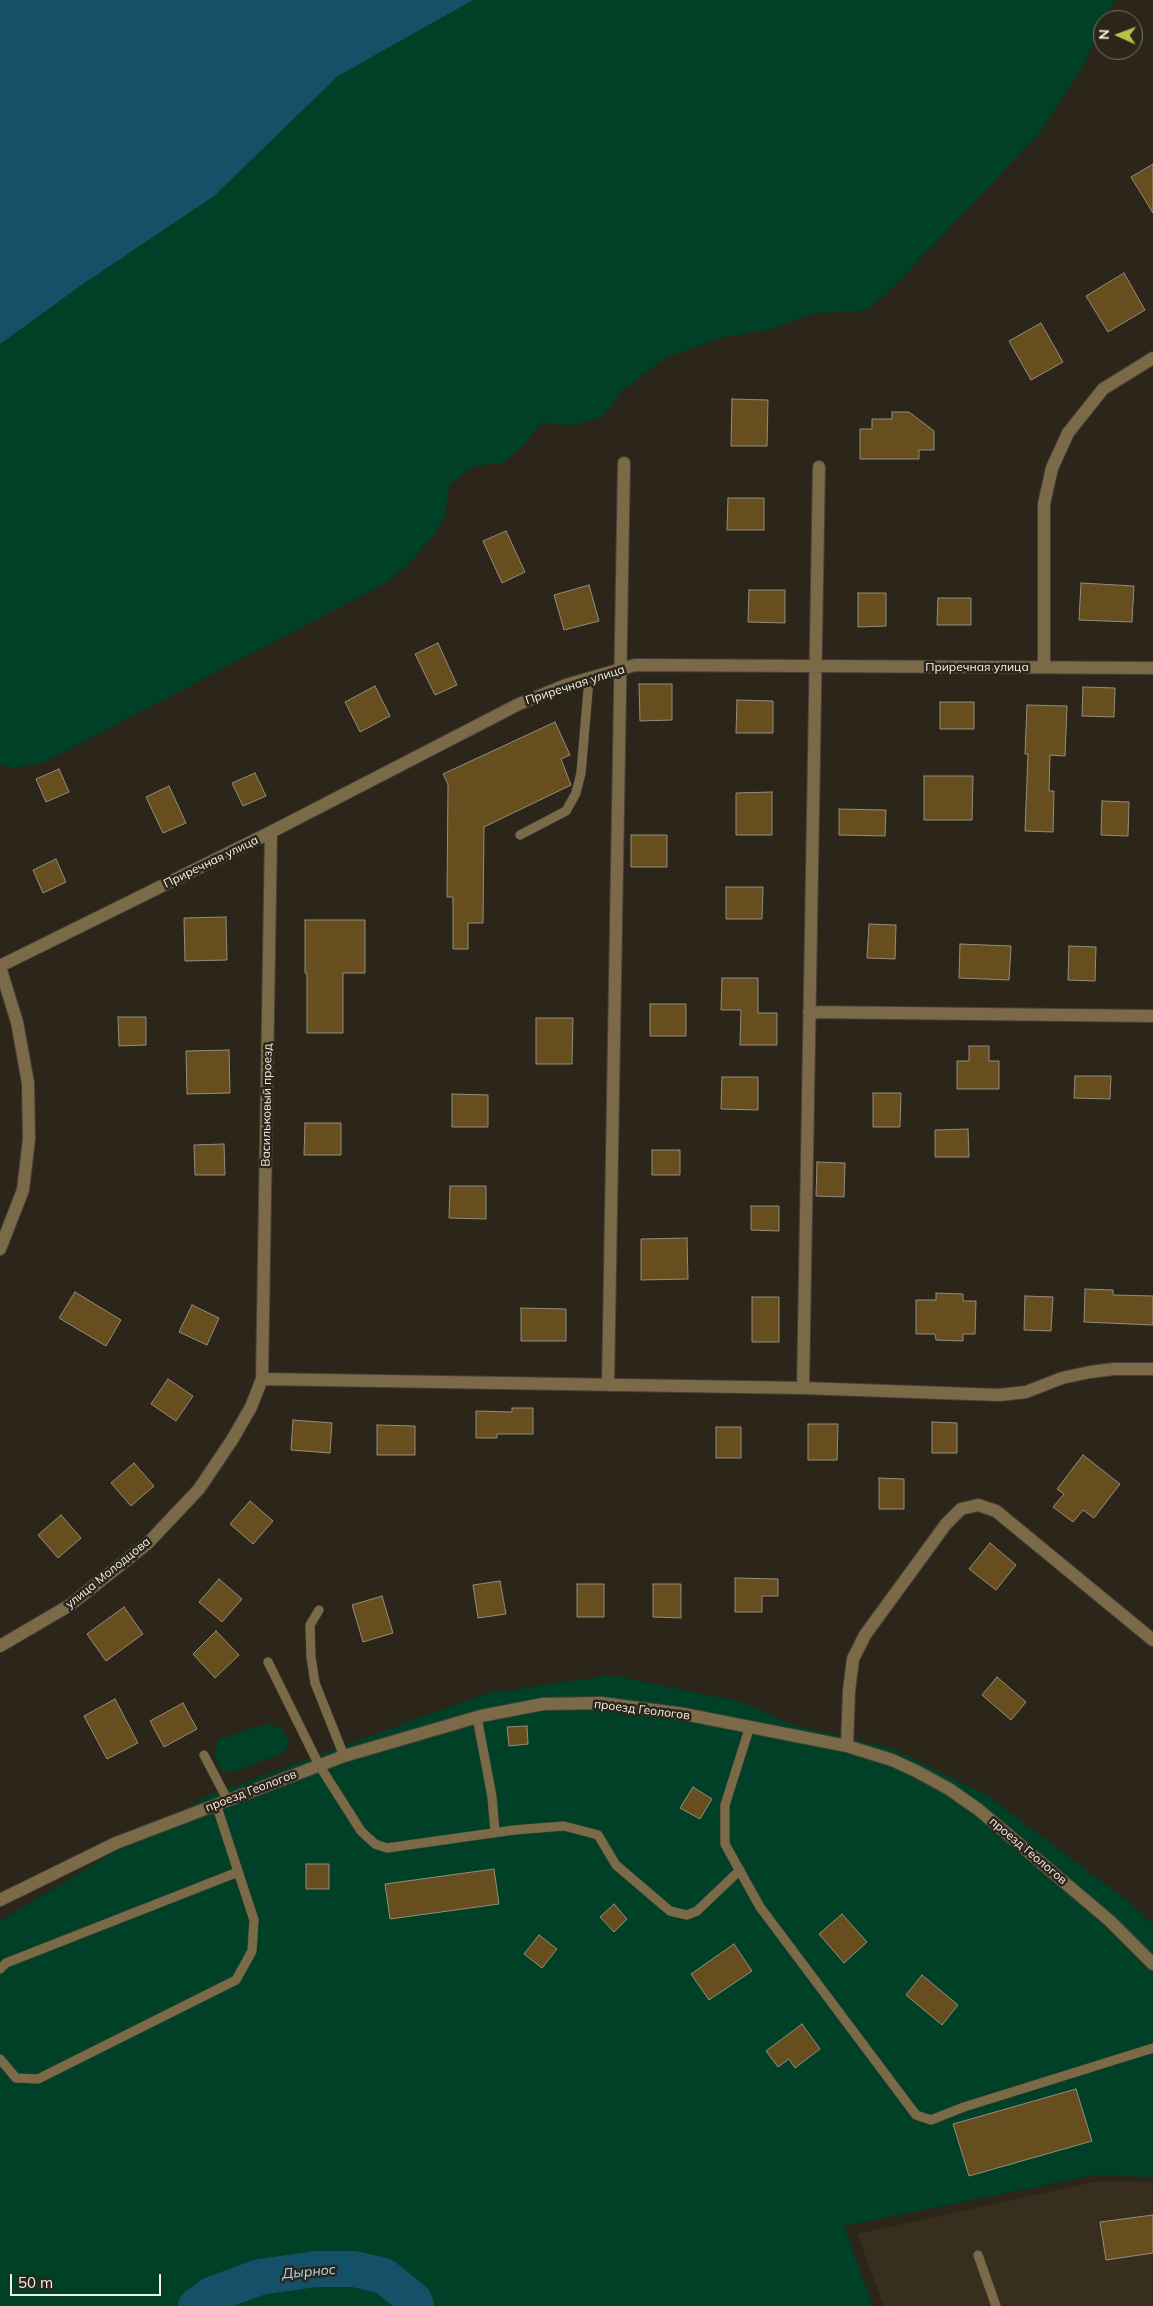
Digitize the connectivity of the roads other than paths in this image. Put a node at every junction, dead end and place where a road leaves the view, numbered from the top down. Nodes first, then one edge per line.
1 (1153, 358) edge
2 (624, 463) dead end
3 (819, 467) dead end
4 (815, 666) junction
5 (1044, 667) junction
6 (1153, 668) edge
7 (621, 670) junction
8 (589, 679) junction
9 (271, 832) junction
10 (520, 835) dead end
11 (0, 966) edge
12 (809, 1012) junction
13 (1153, 1016) edge
14 (0, 1249) edge
15 (1153, 1369) edge
16 (262, 1379) junction
17 (608, 1385) junction
18 (803, 1388) junction
19 (319, 1610) dead end
20 (1153, 1640) edge
21 (0, 1646) edge
22 (268, 1662) dead end
23 (477, 1717) junction
24 (750, 1726) junction
25 (847, 1746) junction
26 (204, 1755) dead end
27 (344, 1756) junction
28 (319, 1765) junction
29 (222, 1801) junction
30 (495, 1832) junction
31 (740, 1870) junction
32 (238, 1872) junction
33 (0, 1900) edge
34 (1153, 1964) edge
35 (0, 1969) edge
36 (1153, 2048) edge
37 (0, 2060) edge
38 (978, 2255) dead end
39 (996, 2306) edge

1 - 5 street
2 - 7 street
3 - 4 street
4 - 5 street, Приречная улица
4 - 7 street, Приречная улица
4 - 12 street
5 - 6 street, Приречная улица
7 - 8 street, Приречная улица
7 - 17 street
8 - 9 street, Приречная улица
8 - 10 lane
9 - 11 street, Приречная улица
9 - 16 street, Васильковый проезд
11 - 14 street
12 - 13 street
12 - 18 street
15 - 18 street
16 - 17 street
16 - 21 street, улица Молодцова
17 - 18 street
19 - 27 lane
20 - 25 street
22 - 28 lane
23 - 24 street, проезд Геологов
23 - 27 street, проезд Геологов
23 - 30 lane
24 - 25 street, проезд Геологов
24 - 31 lane
25 - 34 street, проезд Геологов
26 - 29 lane
27 - 28 street, проезд Геологов
28 - 29 street, проезд Геологов
28 - 30 lane
29 - 32 lane
29 - 33 street, проезд Геологов
30 - 31 lane
31 - 36 lane
32 - 35 lane
32 - 37 lane
38 - 39 lane

